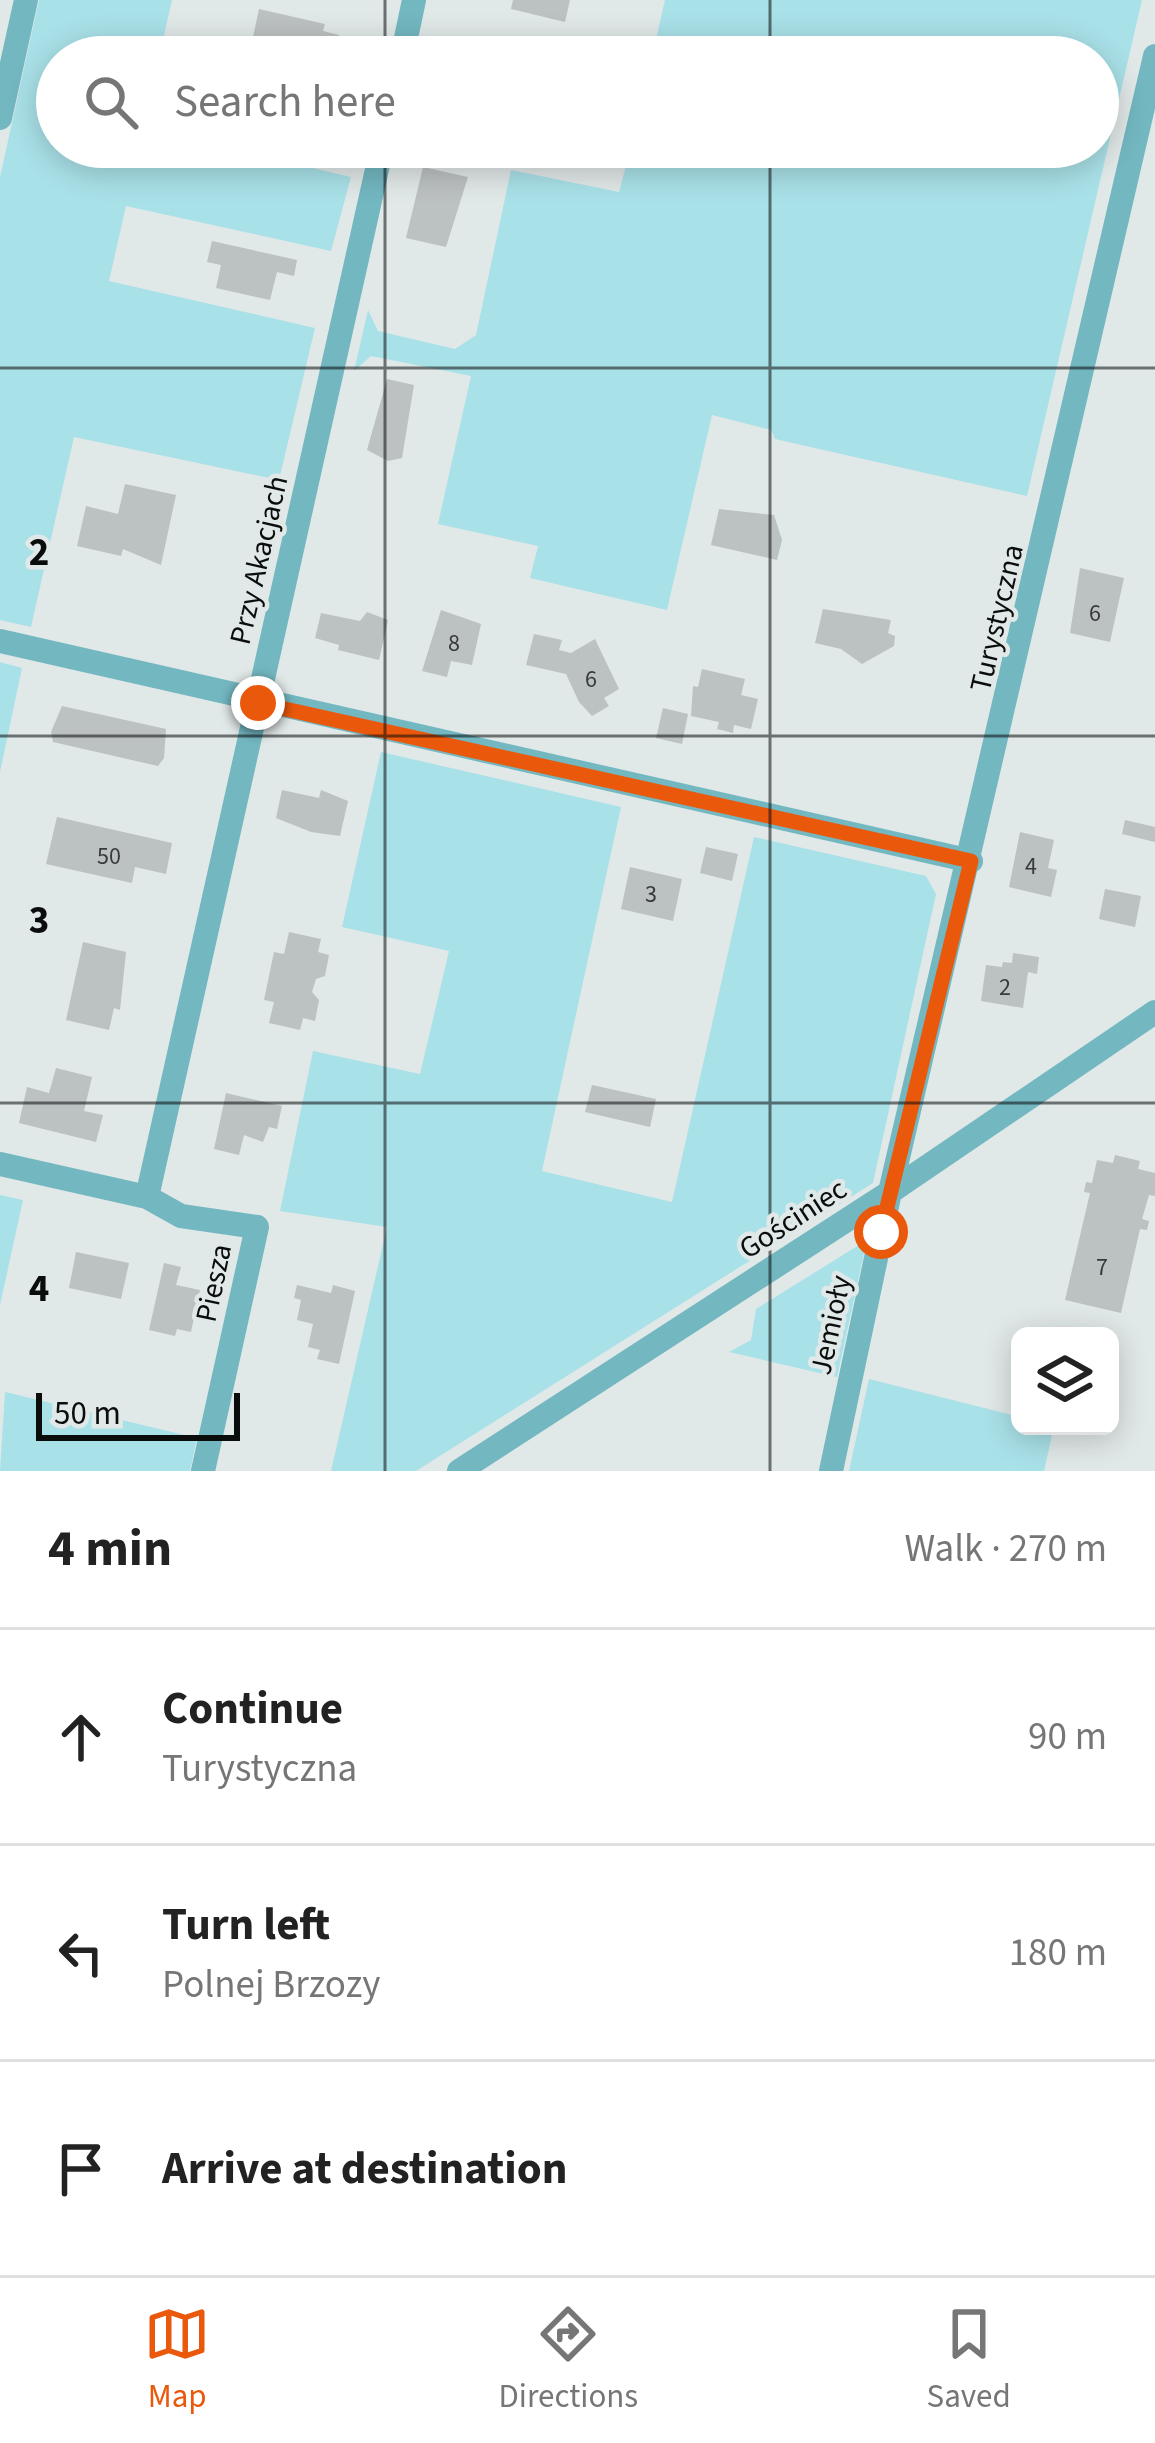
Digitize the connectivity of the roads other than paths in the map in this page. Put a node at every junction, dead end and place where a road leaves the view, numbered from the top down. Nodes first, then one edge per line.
1 (26, 0) edge
2 (414, 0) edge
3 (406, 36) edge
4 (1155, 56) edge
5 (0, 118) edge
6 (377, 168) edge
7 (0, 641) edge
8 (258, 703) junction
9 (971, 861) junction
10 (1155, 1012) edge
11 (0, 1164) edge
12 (890, 1192) junction
13 (147, 1197) junction
14 (203, 1471) edge
15 (459, 1471) edge
16 (831, 1471) edge

1 - 5 street
2 - 3 street
4 - 9 street, Turystyczna
6 - 8 street, Przy Akacjach
7 - 8 street
8 - 9 street
8 - 13 street, Przy Akacjach
9 - 12 street, Turystyczna
10 - 12 street, Gościniec
11 - 13 street, Piesza
12 - 15 street, Gościniec
12 - 16 street, Jemioły
13 - 14 street, Piesza

